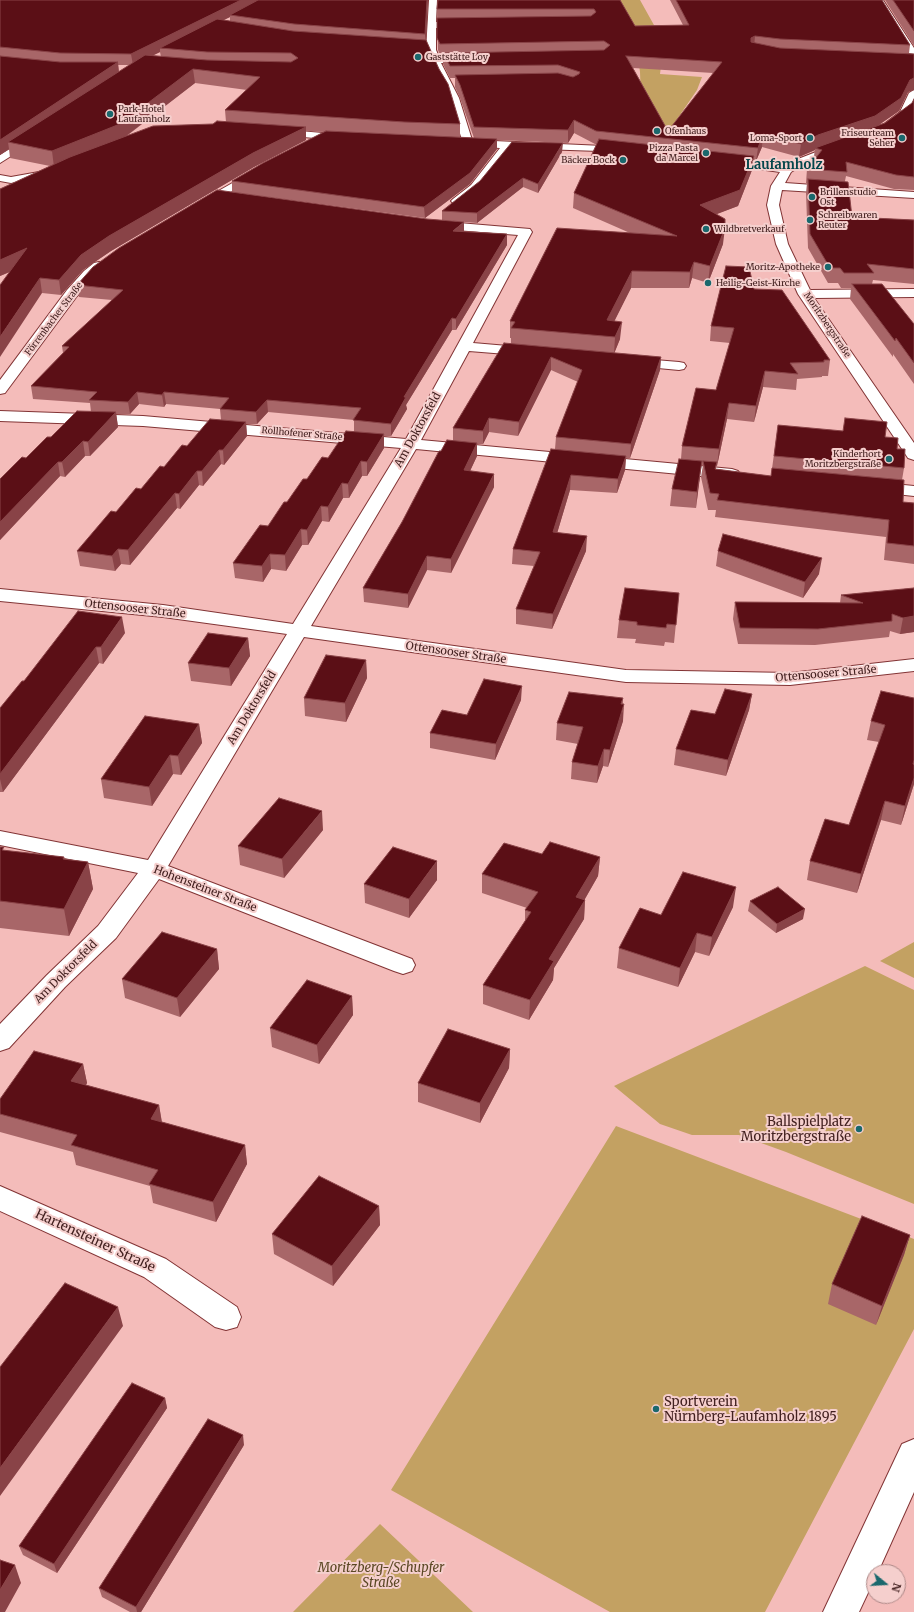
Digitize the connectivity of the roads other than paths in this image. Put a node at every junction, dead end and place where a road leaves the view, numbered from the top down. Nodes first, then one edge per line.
1 (433, 0) edge
2 (879, 0) edge
3 (433, 25) junction
4 (480, 25) edge
5 (418, 50) edge
6 (431, 50) junction
7 (480, 59) edge
8 (912, 59) edge
9 (434, 60) junction
10 (445, 83) junction
11 (459, 83) edge
12 (914, 93) edge
13 (909, 114) edge
14 (43, 131) edge
15 (264, 131) edge
16 (878, 132) edge
17 (324, 137) junction
18 (356, 139) edge
19 (850, 142) edge
20 (454, 143) edge
21 (468, 143) junction
22 (508, 145) junction
23 (304, 147) edge
24 (637, 152) edge
25 (0, 160) edge
26 (715, 160) edge
27 (266, 167) edge
28 (61, 169) edge
29 (787, 170) junction
30 (4, 183) edge
31 (777, 186) junction
32 (216, 195) junction
33 (914, 195) edge
34 (239, 198) edge
35 (189, 211) edge
36 (110, 259) edge
37 (805, 294) junction
38 (914, 294) edge
39 (464, 346) junction
40 (544, 354) edge
41 (616, 360) edge
42 (679, 366) dead end
43 (0, 390) edge
44 (0, 416) edge
45 (412, 443) junction
46 (914, 455) edge
47 (749, 475) edge
48 (859, 486) edge
49 (914, 491) edge
50 (0, 595) edge
51 (300, 631) junction
52 (914, 665) edge
53 (0, 838) edge
54 (154, 869) junction
55 (403, 965) dead end
56 (0, 1041) edge
57 (0, 1198) edge
58 (226, 1317) dead end
59 (914, 1455) edge
60 (841, 1612) edge

1 - 3 street
2 - 8 street
3 - 4 street
3 - 6 street
5 - 6 street
6 - 9 street
7 - 9 street
9 - 10 street
10 - 11 street
10 - 21 street
12 - 13 street
13 - 16 street
14 - 25 street
15 - 17 street
17 - 18 street
17 - 23 street
19 - 29 street
20 - 21 street
21 - 22 street
22 - 24 street
22 - 39 street, Am Doktorsfeld
26 - 29 street
27 - 32 street
28 - 30 street
29 - 31 street, Moritzbergstraße
31 - 33 street
31 - 37 street, Moritzbergstraße
32 - 34 street
32 - 35 street
36 - 43 street, Förrenbacher Straße
37 - 38 street
37 - 46 street, Moritzbergstraße
39 - 40 street
39 - 45 street, Am Doktorsfeld
41 - 42 street
44 - 45 street, Rollhofener Straße
45 - 47 street, Rollhofener Straße
45 - 51 street, Am Doktorsfeld
48 - 49 street
50 - 51 street, Ottensooser Straße
51 - 52 street, Ottensooser Straße
51 - 54 street, Am Doktorsfeld
53 - 54 street, Hohensteiner Straße
54 - 55 street, Hohensteiner Straße
54 - 56 street, Am Doktorsfeld
57 - 58 street, Hartensteiner Straße
59 - 60 street

